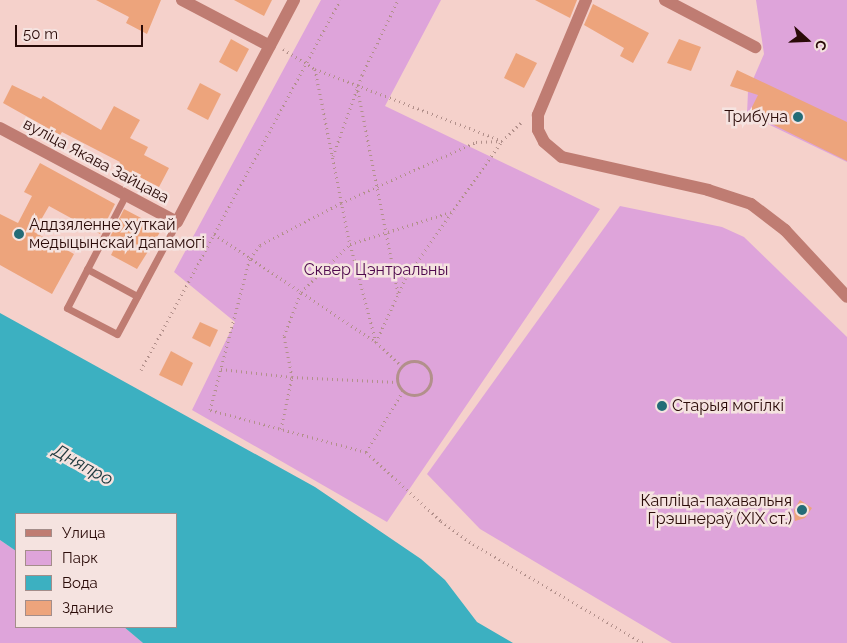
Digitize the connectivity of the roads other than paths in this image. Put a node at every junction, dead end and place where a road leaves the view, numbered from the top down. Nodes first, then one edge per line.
1 (182, 0) edge
2 (294, 0) edge
3 (586, 0) edge
4 (665, 0) edge
5 (271, 44) junction
6 (755, 47) dead end
7 (0, 128) edge
8 (125, 196) junction
9 (177, 222) junction
10 (87, 269) junction
11 (137, 296) junction
12 (847, 298) edge

1 - 5 street
2 - 5 street
3 - 12 street
4 - 6 street
5 - 9 street
7 - 8 street, вуліца Якава Зайцава
8 - 9 street, вуліца Якава Зайцава
8 - 10 lane
9 - 11 lane
10 - 11 lane
10 - 11 lane

